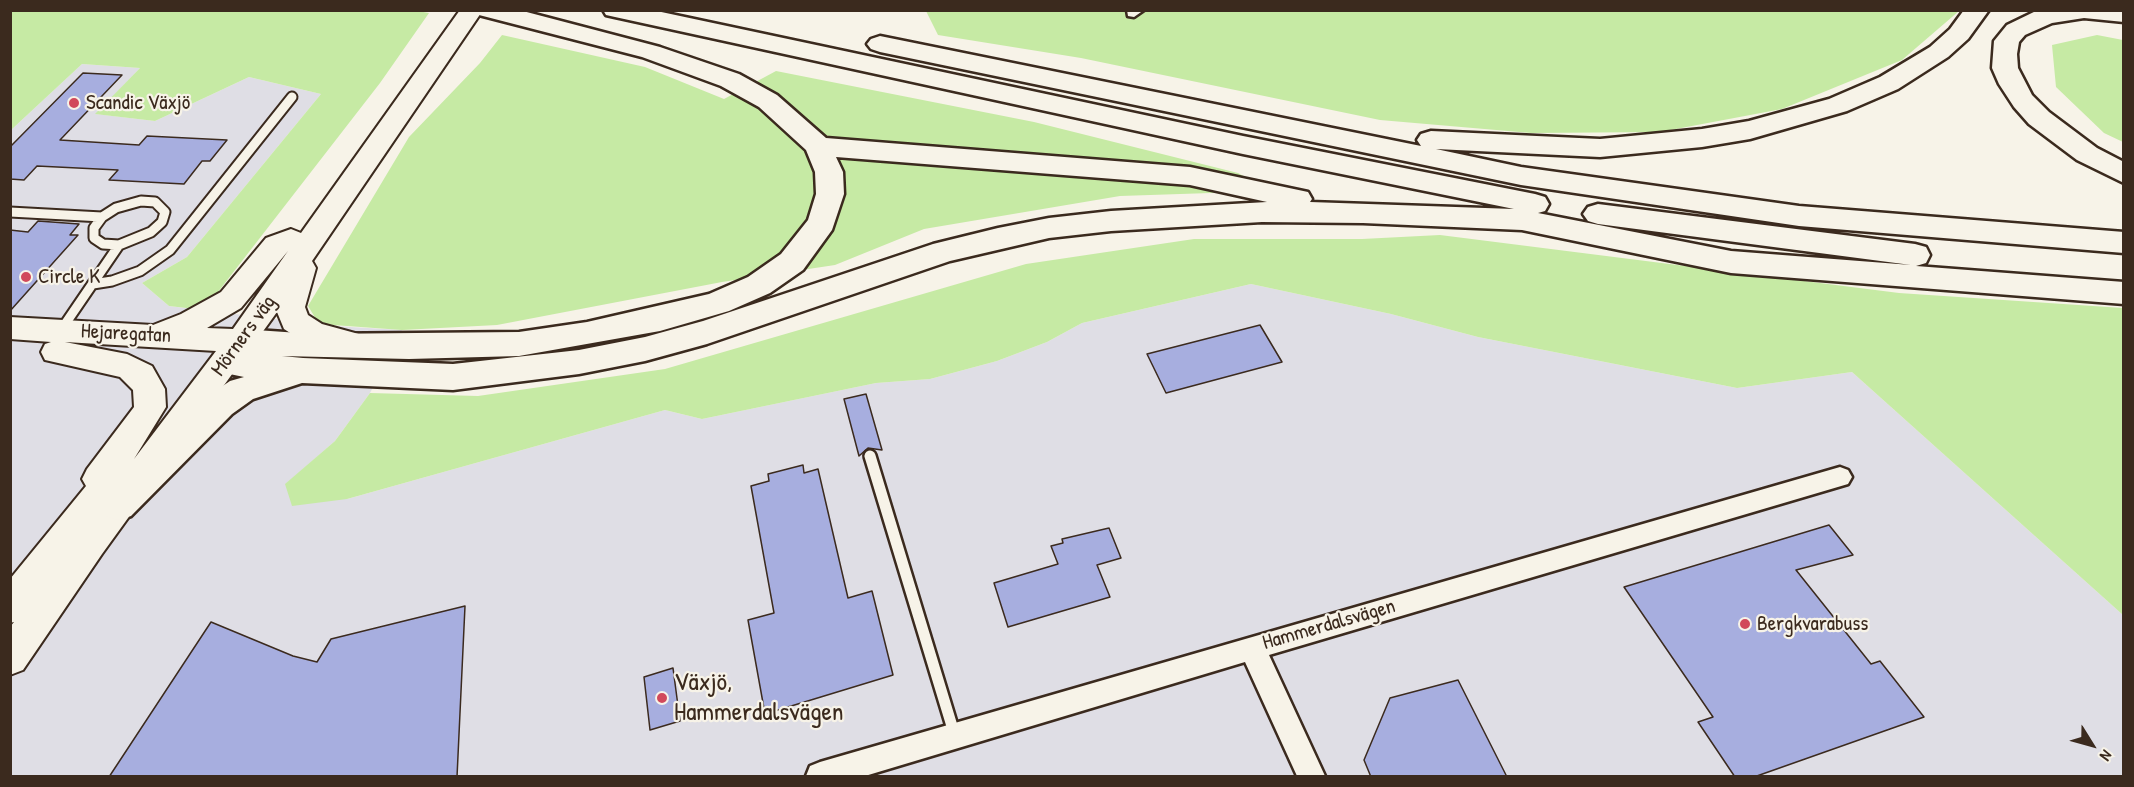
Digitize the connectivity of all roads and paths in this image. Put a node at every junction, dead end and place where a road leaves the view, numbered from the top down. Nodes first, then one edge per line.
1 (615, 10) edge
2 (720, 10) edge
3 (1977, 10) edge
4 (467, 14) edge
5 (2124, 15) edge
6 (292, 97) dead end
7 (1215, 114) junction
8 (818, 146) junction
9 (2124, 174) edge
10 (10, 212) edge
11 (1363, 213) junction
12 (102, 217) junction
13 (301, 241) junction
14 (2124, 243) edge
15 (119, 245) junction
16 (2124, 271) edge
17 (93, 284) junction
18 (2124, 293) edge
19 (10, 328) edge
20 (147, 335) junction
21 (59, 341) junction
22 (367, 346) junction
23 (10, 350) edge
24 (222, 351) junction
25 (303, 371) junction
26 (870, 456) dead end
27 (1840, 477) dead end
28 (109, 499) junction
29 (10, 608) edge
30 (1252, 648) junction
31 (10, 658) edge
32 (955, 736) junction
33 (820, 777) edge
34 (1311, 777) edge

1 - 16 highway
2 - 7 highway
3 - 7 highway
4 - 8 highway
4 - 13 main road, Mörners väg
5 - 9 highway
6 - 17 lane
7 - 14 highway
8 - 11 highway
8 - 22 highway
10 - 12 lane
11 - 18 highway
11 - 25 highway
12 - 15 lane
12 - 15 lane
13 - 20 main road
13 - 22 main road
13 - 24 main road, Mörners väg
15 - 17 lane
17 - 21 lane
19 - 21 main road, Hejaregatan
20 - 21 main road, Hejaregatan
20 - 24 main road, Hejaregatan
21 - 23 main road, Hejaregatan
21 - 24 main road, Hejaregatan
21 - 28 main road
22 - 24 highway
24 - 25 highway
24 - 28 main road, Mörners väg
25 - 28 highway
26 - 32 lane
27 - 30 street, Hammerdalsvägen
28 - 29 main road, Mörners väg
28 - 31 main road, Mörners väg
30 - 32 street, Hammerdalsvägen
30 - 34 street
32 - 33 street, Hammerdalsvägen

